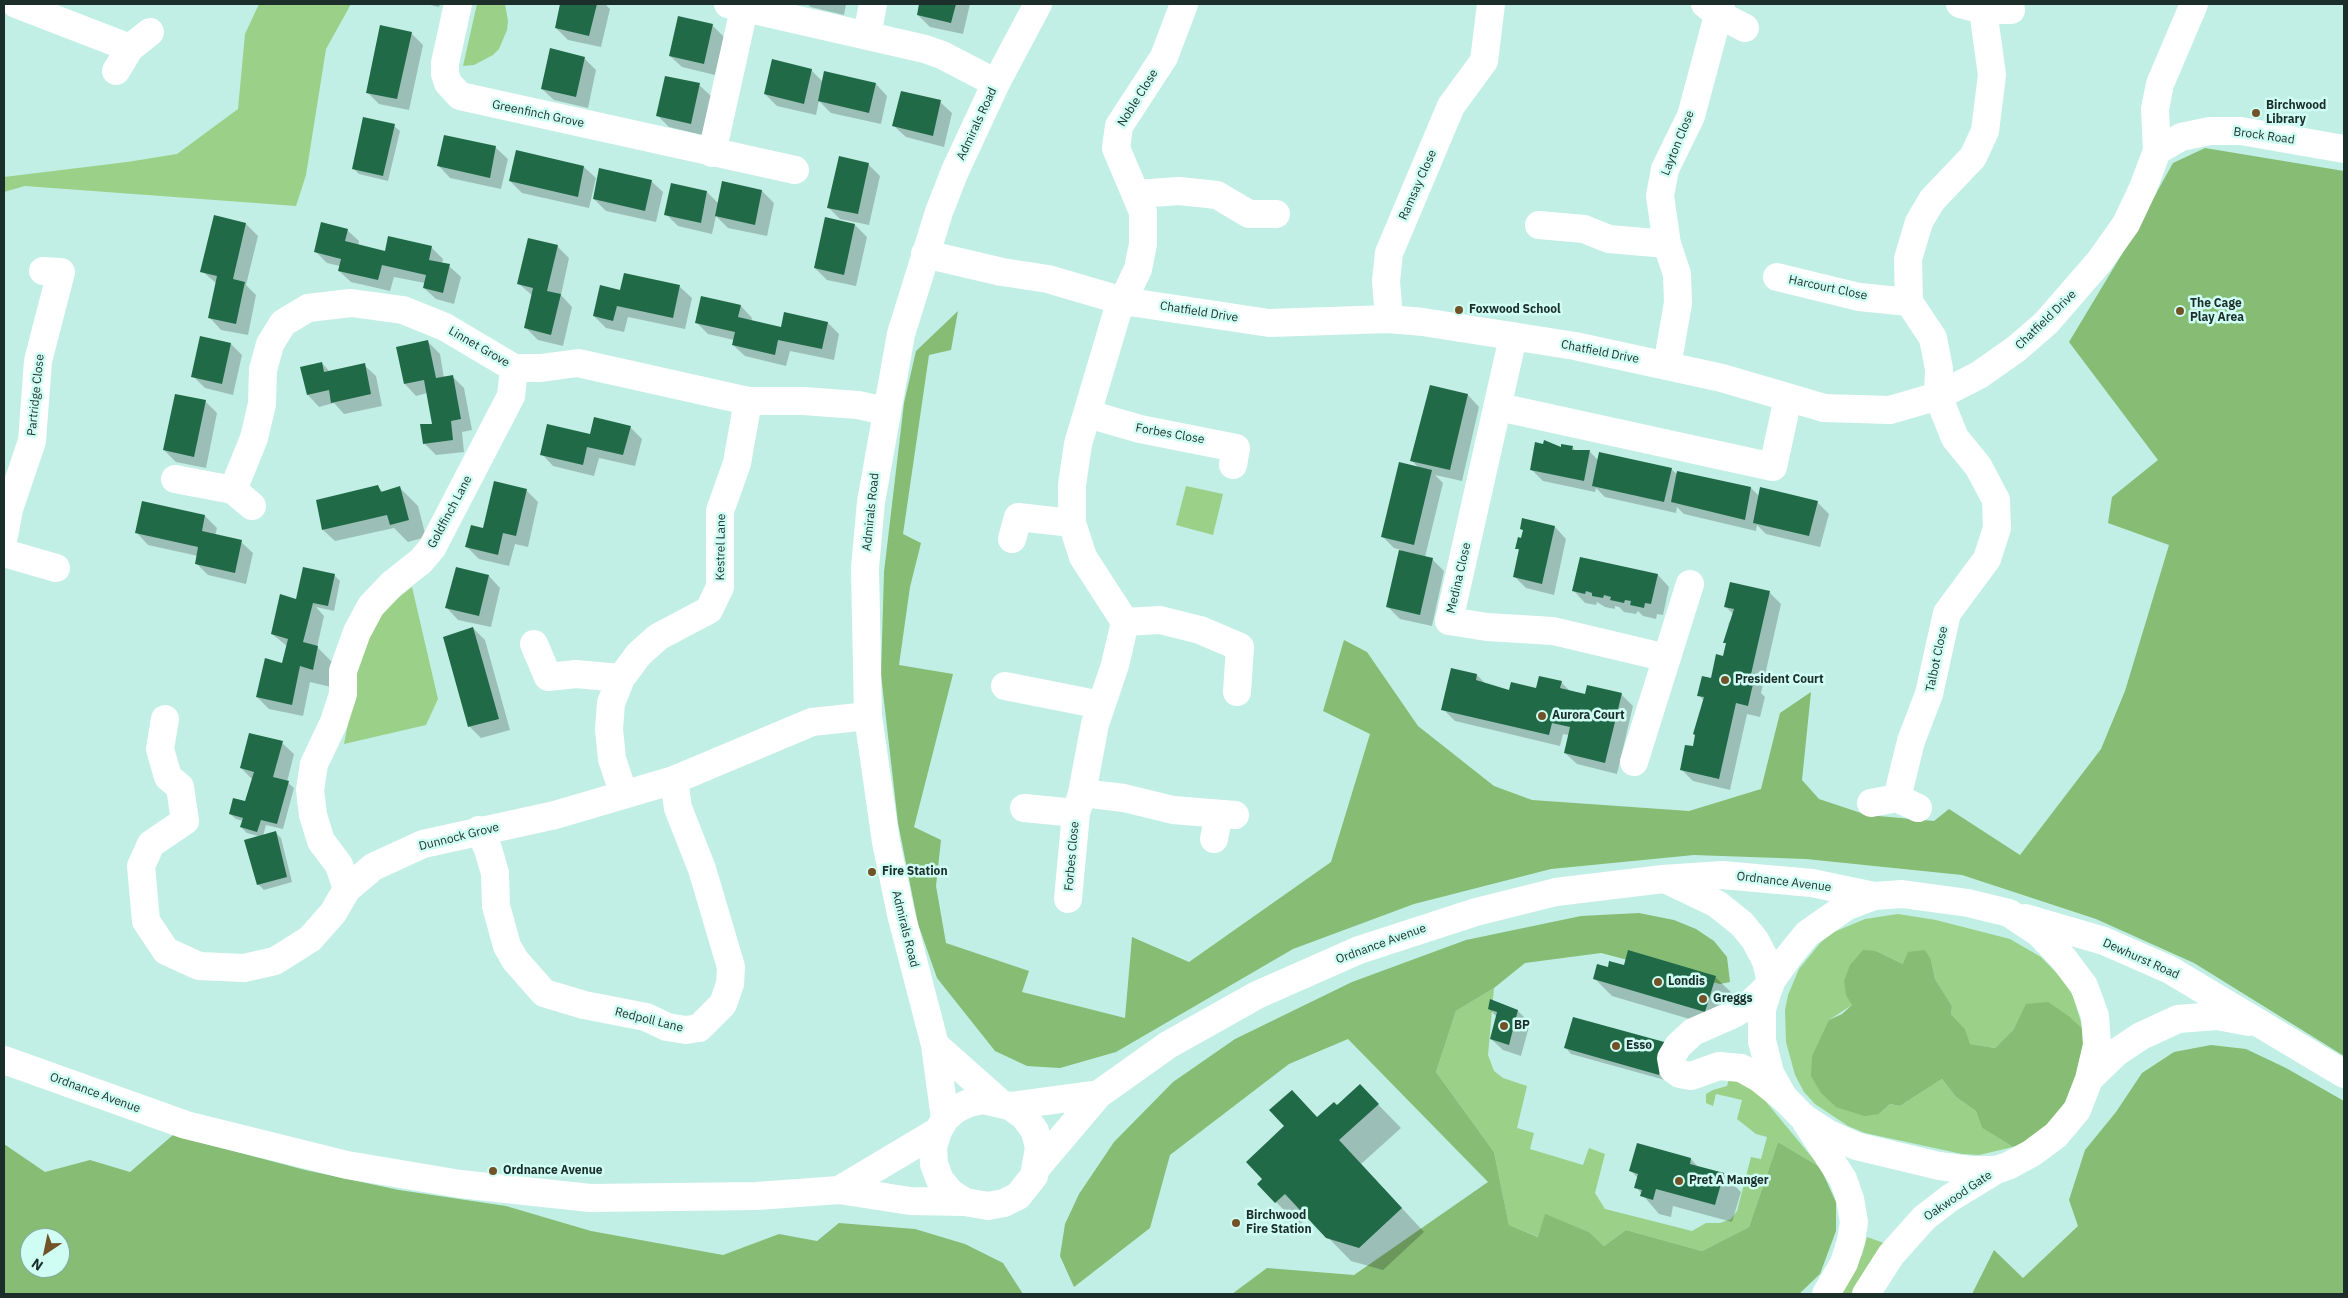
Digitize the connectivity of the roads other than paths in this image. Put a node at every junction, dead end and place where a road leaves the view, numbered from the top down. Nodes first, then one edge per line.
1 (16, 4) edge
2 (458, 4) edge
3 (874, 4) edge
4 (1038, 4) edge
5 (1184, 4) edge
6 (1491, 4) edge
7 (2194, 4) edge
8 (736, 6) edge
9 (1715, 7) edge
10 (1971, 7) edge
11 (2011, 10) dead end
12 (1745, 28) dead end
13 (867, 36) junction
14 (116, 71) dead end
15 (996, 83) junction
16 (2344, 149) edge
17 (2157, 151) junction
18 (712, 153) junction
19 (795, 170) dead end
20 (1136, 194) junction
21 (1276, 214) dead end
22 (1539, 225) dead end
23 (1667, 244) junction
24 (925, 254) junction
25 (43, 271) dead end
26 (1777, 277) dead end
27 (1123, 301) junction
28 (1909, 302) junction
29 (1389, 319) junction
30 (1513, 337) junction
31 (1667, 366) junction
32 (514, 368) junction
33 (1938, 396) junction
34 (1788, 398) junction
35 (748, 401) junction
36 (1499, 407) junction
37 (885, 411) junction
38 (1088, 414) junction
39 (1233, 465) dead end
40 (175, 479) dead end
41 (1072, 523) junction
42 (4, 536) edge
43 (1012, 540) dead end
44 (4, 553) edge
45 (56, 568) dead end
46 (1690, 584) dead end
47 (1125, 622) junction
48 (534, 644) dead end
49 (1667, 658) junction
50 (621, 678) junction
51 (1005, 686) dead end
52 (1237, 692) dead end
53 (1101, 706) junction
54 (868, 716) junction
55 (165, 719) dead end
56 (1634, 762) dead end
57 (674, 780) junction
58 (624, 795) junction
59 (1079, 803) junction
60 (1871, 803) dead end
61 (1024, 808) dead end
62 (1223, 823) dead end
63 (479, 830) junction
64 (1663, 879) junction
65 (347, 890) junction
66 (1874, 896) junction
67 (1068, 899) dead end
68 (2009, 914) junction
69 (1771, 983) junction
70 (2265, 1025) junction
71 (935, 1044) junction
72 (4, 1060) edge
73 (2344, 1074) edge
74 (2089, 1079) junction
75 (1099, 1094) junction
76 (1784, 1098) junction
77 (1004, 1103) junction
78 (1804, 1118) junction
79 (941, 1125) junction
80 (1038, 1166) junction
81 (1996, 1170) junction
82 (840, 1190) junction
83 (965, 1202) junction
84 (1826, 1294) edge
85 (1866, 1294) edge

1 - 14 street
2 - 18 street, Greenfinch Grove
3 - 13 street
4 - 15 street, Admirals Road
5 - 20 street, Noble Close
6 - 29 street, Ramsay Close
7 - 17 street
8 - 13 street
8 - 18 street
9 - 12 street, Layton Close
9 - 23 street, Layton Close
10 - 11 street
10 - 28 street
13 - 15 street
15 - 24 street, Admirals Road
16 - 17 street, Brock Road
17 - 33 street, Chatfield Drive
18 - 19 street, Greenfinch Grove
20 - 21 street
20 - 27 street, Noble Close
22 - 23 street
23 - 31 street, Layton Close
24 - 27 street, Chatfield Drive
24 - 37 street, Admirals Road
25 - 42 street, Partridge Close
26 - 28 street, Harcourt Close
27 - 29 street, Chatfield Drive
27 - 38 street
28 - 33 street
29 - 30 street, Chatfield Drive
30 - 31 street, Chatfield Drive
30 - 36 street, Medina Close
31 - 34 street, Chatfield Drive
32 - 35 street, Linnet Grove
32 - 40 street, Linnet Grove
32 - 65 street, Goldfinch Lane
33 - 34 street, Chatfield Drive
33 - 60 street, Talbot Close
34 - 36 street
35 - 37 street, Linnet Grove
35 - 50 street, Kestrel Lane
36 - 49 street, Medina Close
37 - 54 street, Admirals Road
38 - 39 street, Forbes Close
38 - 41 street
41 - 43 street
41 - 47 street
44 - 45 street
46 - 49 street
47 - 52 street
47 - 53 street, Forbes Close
48 - 50 street
49 - 56 street
50 - 58 street, Kestrel Lane
51 - 53 street
53 - 59 street, Forbes Close
54 - 57 street, Dunnock Grove
54 - 71 street, Admirals Road
55 - 65 street, Dunnock Grove
57 - 58 street, Dunnock Grove
57 - 63 street, Redpoll Lane
58 - 63 street, Dunnock Grove
59 - 61 street, Forbes Close
59 - 62 street, Forbes Close
59 - 67 street, Forbes Close
63 - 65 street, Dunnock Grove
64 - 66 street, Ordnance Avenue
64 - 69 street, Ordnance Avenue
64 - 75 street, Ordnance Avenue
66 - 68 street, Dewhurst Road
66 - 69 street
68 - 70 street, Dewhurst Road
68 - 74 street
69 - 76 street
69 - 76 street
70 - 73 street, Dewhurst Road
70 - 74 street, Dewhurst Road
71 - 77 street
71 - 79 street, Admirals Road
72 - 82 street, Ordnance Avenue
74 - 81 street, Oakwood Gate
75 - 77 street, Ordnance Avenue
75 - 80 street, Ordnance Avenue
76 - 78 street
77 - 79 street
77 - 80 street
78 - 81 street
78 - 84 street
79 - 82 street, Ordnance Avenue
79 - 83 street
80 - 83 street
81 - 85 street, Oakwood Gate
82 - 83 street, Ordnance Avenue

